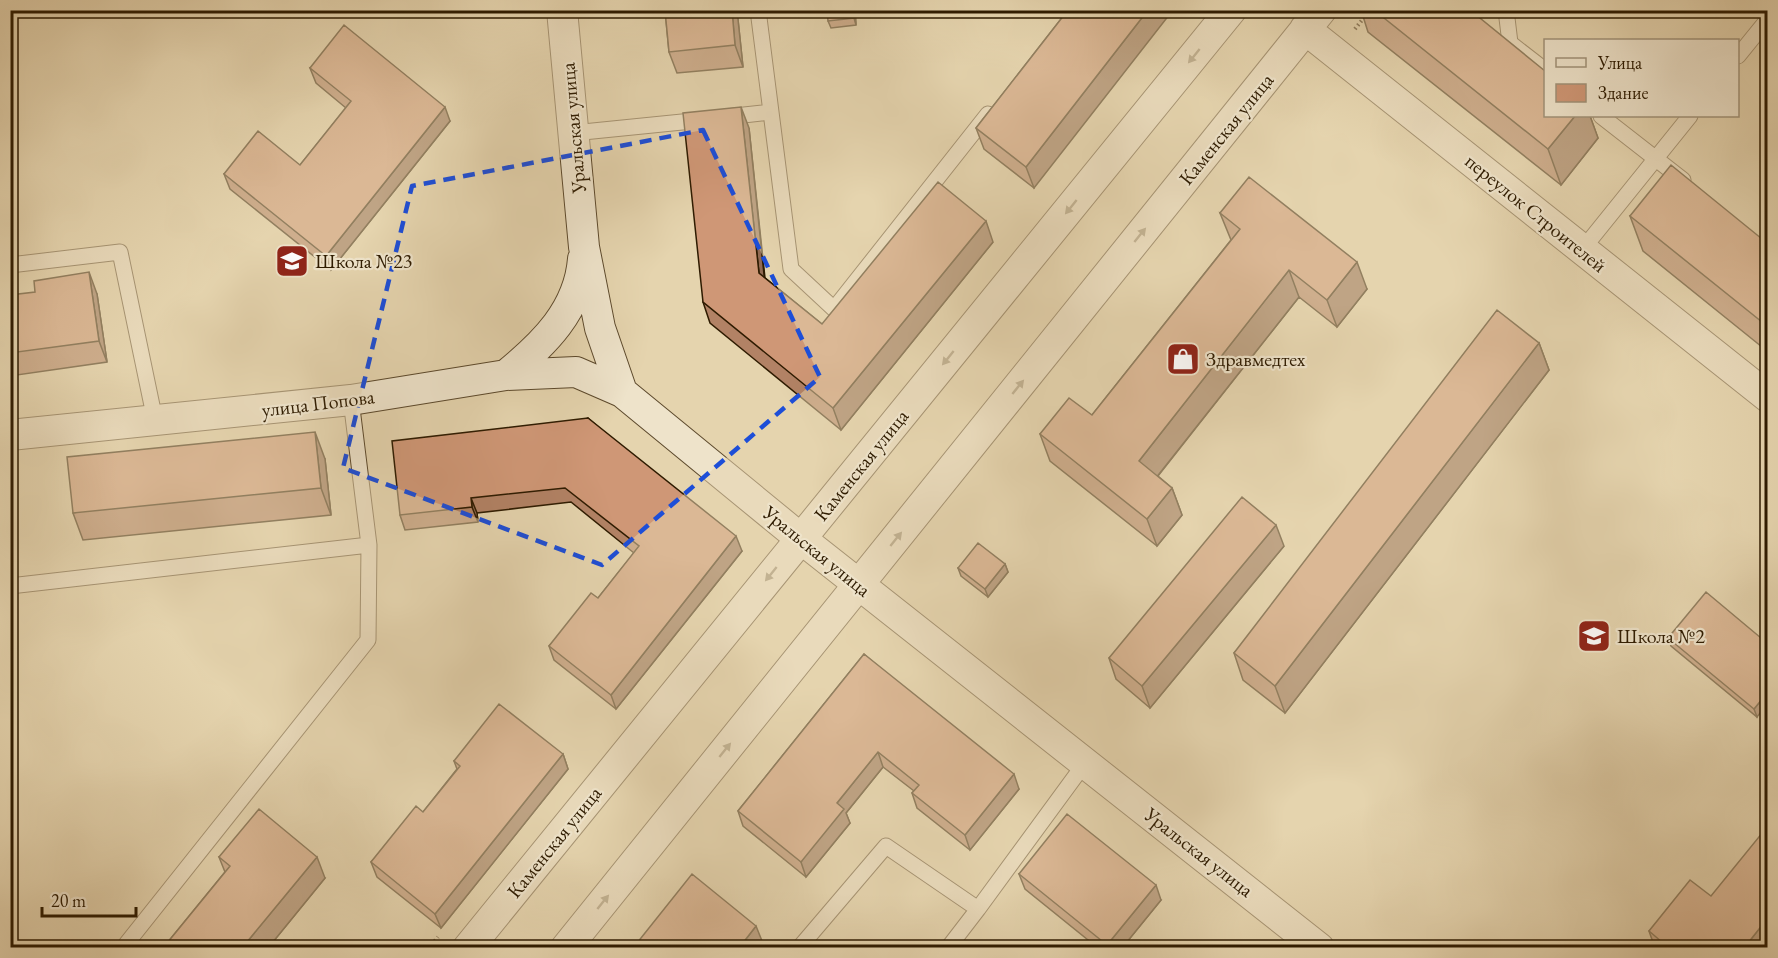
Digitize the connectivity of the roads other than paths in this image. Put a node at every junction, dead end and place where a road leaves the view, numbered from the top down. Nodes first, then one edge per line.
1 (562, 10) edge
2 (758, 10) edge
3 (1231, 10) edge
4 (1506, 10) edge
5 (1767, 19) edge
6 (1313, 20) edge
7 (1739, 54) edge
8 (1544, 70) edge
9 (996, 104) edge
10 (771, 112) junction
11 (1602, 117) edge
12 (1689, 117) edge
13 (573, 133) junction
14 (1655, 158) junction
15 (1693, 188) edge
16 (584, 247) junction
17 (1582, 250) junction
18 (10, 265) edge
19 (506, 375) junction
20 (622, 392) junction
21 (1767, 398) edge
22 (351, 400) junction
23 (155, 420) junction
24 (10, 435) edge
25 (800, 538) junction
26 (369, 544) junction
27 (859, 585) junction
28 (10, 586) edge
29 (1085, 763) junction
30 (978, 909) junction
31 (123, 948) edge
32 (468, 948) edge
33 (566, 948) edge
34 (799, 948) edge
35 (948, 948) edge
36 (1320, 948) edge

1 - 13 street, Уральская улица
2 - 10 lane
3 -> 25 street, Каменская улица
4 - 8 lane
5 - 7 lane
6 - 17 street, переулок Строителей
27 -> 6 street, Каменская улица
9 - 10 lane
10 - 13 lane
11 - 14 lane
12 - 14 lane
13 - 16 street, Уральская улица
14 - 15 lane
14 - 17 lane
16 - 19 street
16 - 20 street, Уральская улица
17 - 21 street, переулок Строителей
18 - 23 lane
19 - 20 street, улица Попова
19 - 22 street, улица Попова
20 - 25 street, Уральская улица
22 - 23 street, улица Попова
22 - 26 lane
23 - 24 street, улица Попова
25 - 27 street, Уральская улица
25 -> 32 street, Каменская улица
26 - 28 lane
26 - 31 lane
27 - 29 street, Уральская улица
33 -> 27 street, Каменская улица
29 - 30 lane
29 - 36 street, Уральская улица
30 - 34 lane
30 - 35 lane

